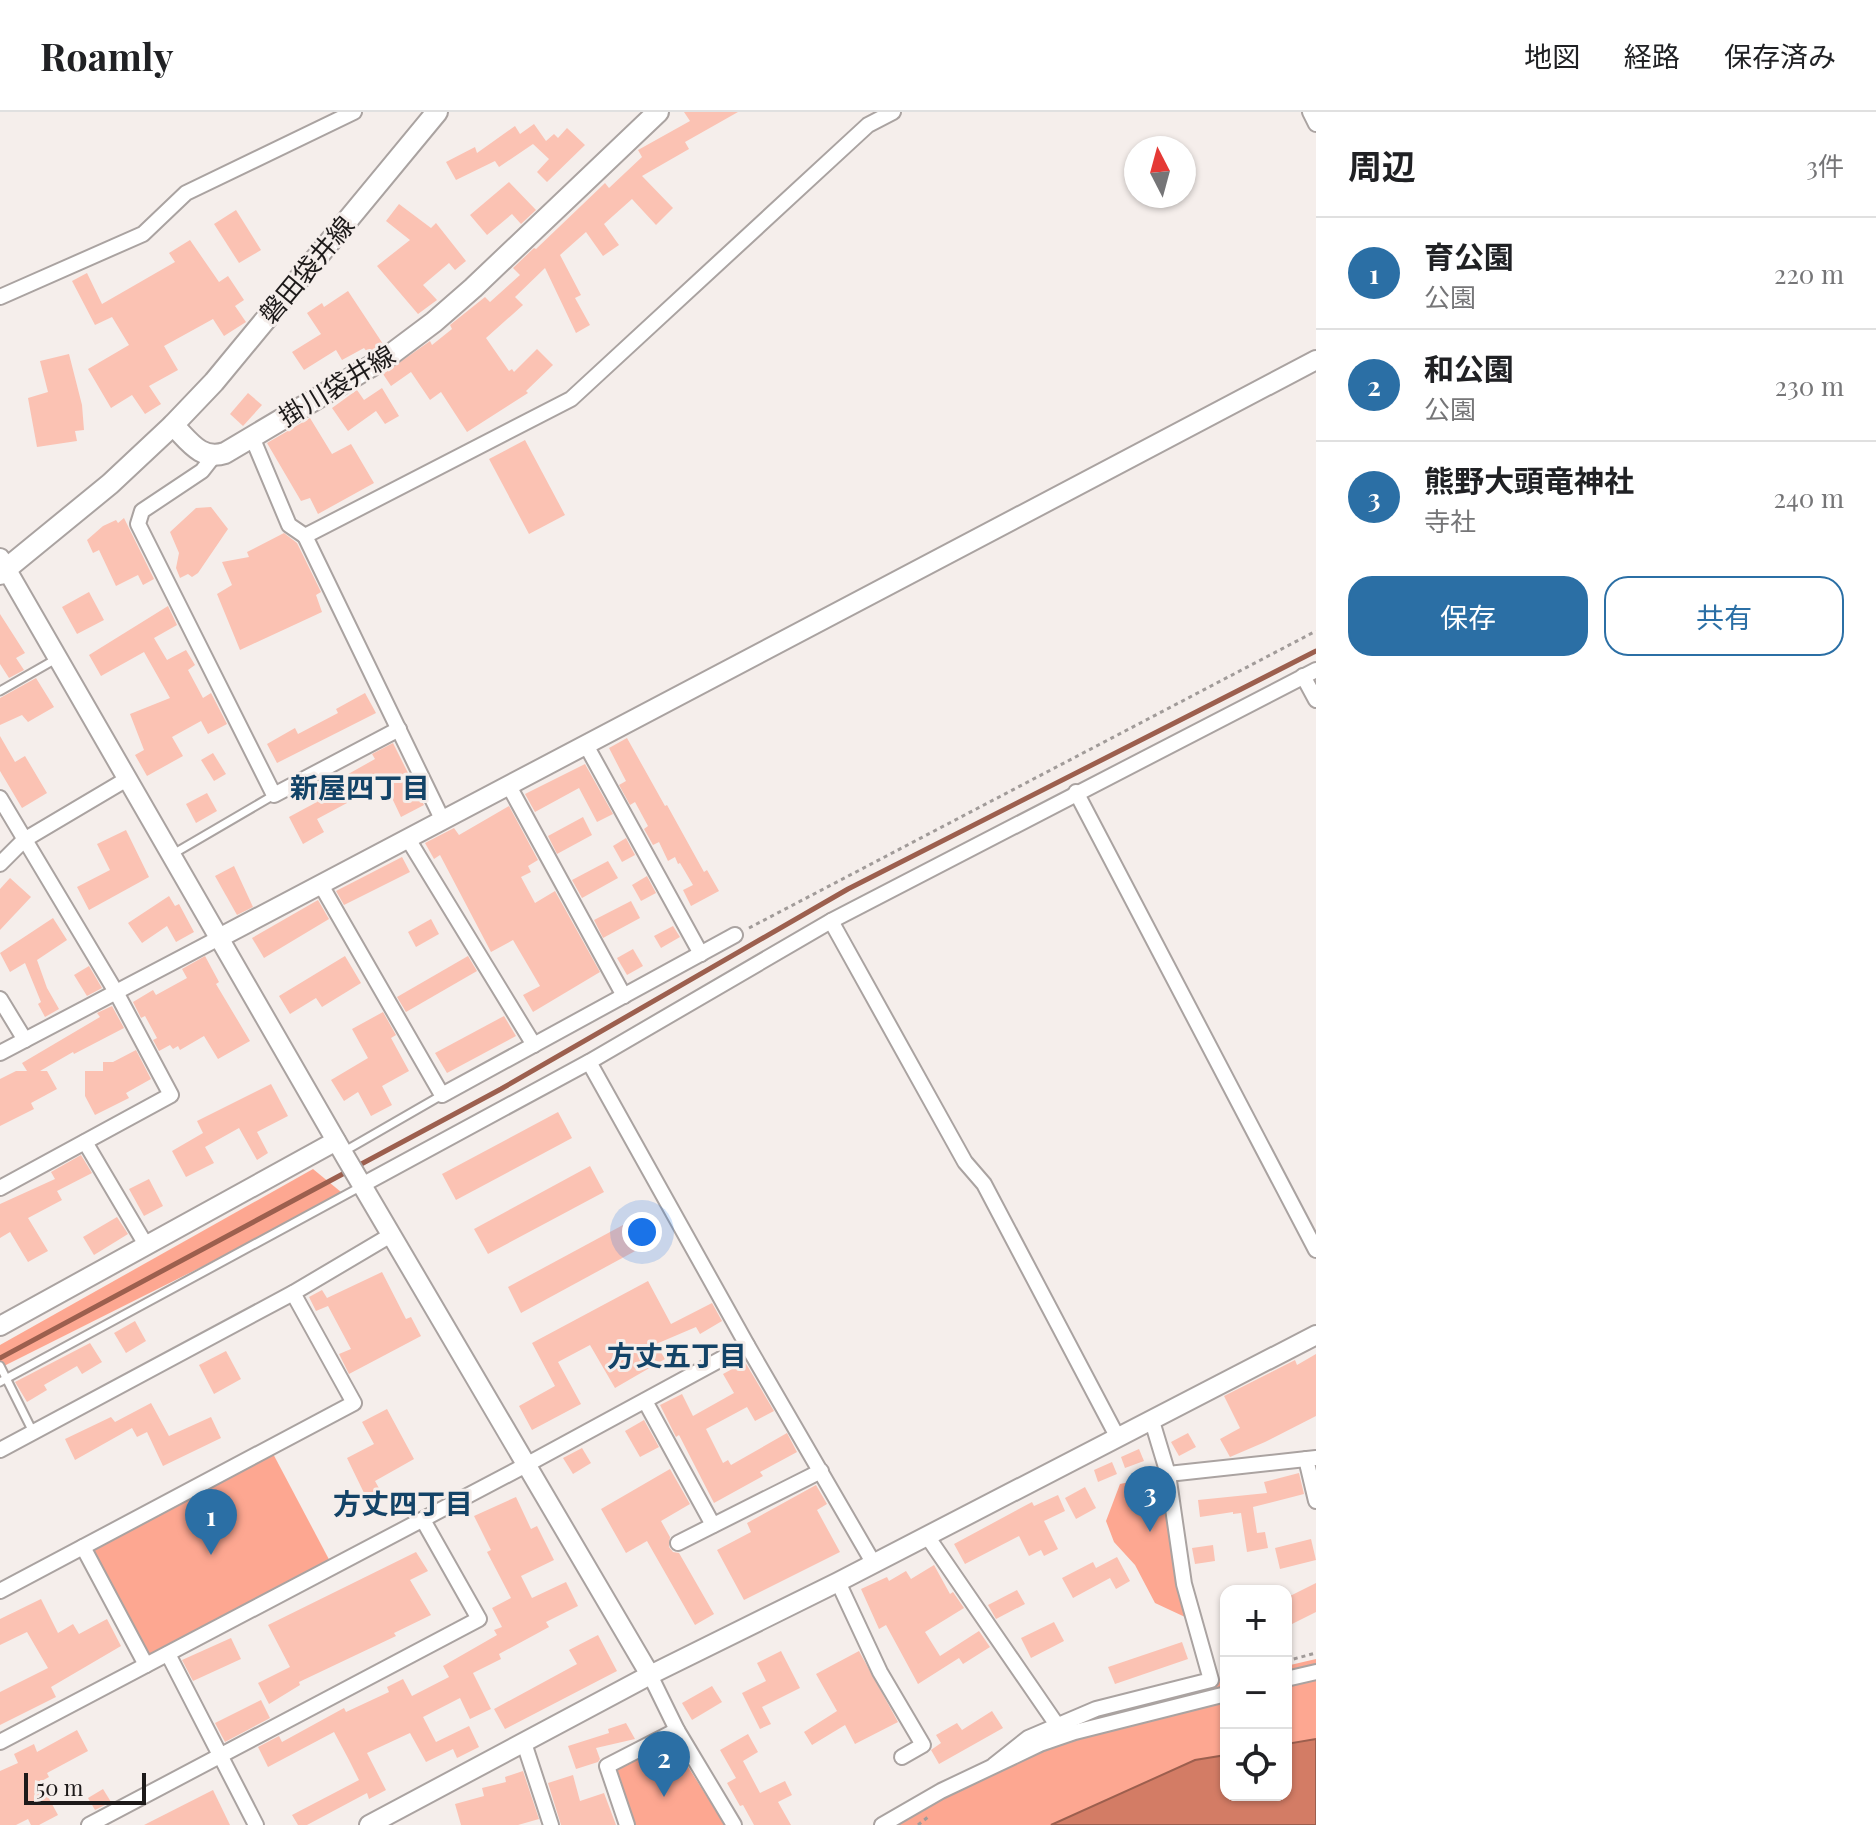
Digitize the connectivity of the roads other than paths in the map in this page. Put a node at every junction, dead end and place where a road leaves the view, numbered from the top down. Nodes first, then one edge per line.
1 (354, 112) edge
2 (437, 112) edge
3 (658, 112) edge
4 (893, 112) edge
5 (1310, 112) edge
6 (1316, 124) edge
7 (0, 297) edge
8 (1316, 360) edge
9 (173, 425) junction
10 (252, 437) junction
11 (213, 457) junction
12 (305, 536) junction
13 (2, 568) edge
14 (56, 659) junction
15 (1309, 673) edge
16 (0, 691) edge
17 (1316, 700) edge
18 (399, 729) junction
19 (586, 745) junction
20 (127, 779) junction
21 (509, 786) junction
22 (1076, 792) junction
23 (274, 795) junction
24 (0, 798) edge
25 (443, 821) junction
26 (408, 839) junction
27 (24, 840) junction
28 (171, 855) junction
29 (0, 864) edge
30 (321, 885) junction
31 (831, 921) junction
32 (735, 935) road end
33 (219, 938) junction
34 (701, 954) junction
35 (116, 992) junction
36 (624, 996) junction
37 (0, 999) edge
38 (25, 1040) junction
39 (534, 1045) junction
40 (0, 1053) edge
41 (589, 1062) junction
42 (442, 1095) junction
43 (85, 1142) junction
44 (341, 1150) junction
45 (360, 1182) junction
46 (0, 1188) edge
47 (391, 1235) junction
48 (146, 1245) junction
49 (1316, 1250) edge
50 (293, 1293) junction
51 (0, 1326) edge
52 (1316, 1335) edge
53 (747, 1345) junction
54 (1, 1368) edge
55 (3, 1380) edge
56 (645, 1401) junction
57 (1152, 1421) junction
58 (33, 1432) junction
59 (1118, 1438) junction
60 (0, 1450) edge
61 (1311, 1459) edge
62 (526, 1465) junction
63 (821, 1471) junction
64 (1168, 1474) junction
65 (1316, 1501) edge
66 (423, 1520) junction
67 (713, 1525) junction
68 (927, 1536) junction
69 (678, 1543) dead end
70 (83, 1547) junction
71 (874, 1564) junction
72 (838, 1582) junction
73 (0, 1591) edge
74 (168, 1654) junction
75 (146, 1665) junction
76 (1316, 1672) edge
77 (650, 1675) junction
78 (1292, 1678) edge
79 (1220, 1696) edge
80 (1057, 1725) junction
81 (677, 1730) junction
82 (0, 1742) edge
83 (524, 1743) junction
84 (221, 1756) junction
85 (902, 1757) dead end
86 (994, 1765) junction
87 (89, 1825) edge
88 (256, 1825) edge
89 (369, 1825) edge
90 (551, 1825) edge
91 (627, 1825) edge
92 (734, 1825) edge
93 (882, 1825) edge

1 - 7 street
2 - 9 main road, 磐田袋井線
3 - 10 main road, 掛川袋井線
4 - 12 street
5 - 6 street
8 - 19 street
9 - 11 main road
9 - 13 main road
10 - 11 main road, 掛川袋井線
10 - 12 street
11 - 23 street
12 - 18 street
13 - 14 street
14 - 16 lane
14 - 20 street
15 - 17 street
15 - 22 street
18 - 23 street
18 - 25 street
19 - 21 street
19 - 34 street
20 - 27 street
20 - 28 street
21 - 25 street
21 - 36 street
22 - 31 street
22 - 49 street
23 - 28 lane
24 - 27 street
25 - 26 street
26 - 30 street
26 - 39 street
27 - 29 street
27 - 35 street
28 - 33 street
30 - 33 street
30 - 42 street
31 - 41 street
31 - 59 street
32 - 34 street
33 - 35 street
33 - 44 street
34 - 36 street
35 - 38 street
35 - 43 street
36 - 39 street
37 - 38 street
38 - 40 street
39 - 42 street
41 - 45 street
41 - 53 street
42 - 44 lane
43 - 46 street
43 - 48 street
44 - 45 street
44 - 48 street
45 - 47 street
45 - 55 lane
47 - 50 street
47 - 62 street
48 - 51 street
50 - 58 street
50 - 70 street
52 - 57 street
53 - 56 street
53 - 63 street
54 - 55 lane
55 - 58 lane
56 - 62 street
56 - 67 street
57 - 59 street
57 - 64 street
58 - 60 street
59 - 68 street
61 - 64 street
61 - 65 street
62 - 66 street
62 - 77 street
63 - 67 street
63 - 71 street
64 - 80 street
66 - 74 street
66 - 84 street
67 - 69 street
68 - 71 street
68 - 80 street
70 - 73 street
70 - 75 street
71 - 72 street
72 - 77 street
72 - 85 street
74 - 75 street
74 - 84 street
75 - 82 street
76 - 78 street
77 - 81 street
77 - 83 street
79 - 86 street
80 - 86 street
81 - 91 street
81 - 92 street
83 - 89 street
83 - 90 street
84 - 87 street
84 - 88 street
86 - 93 street

